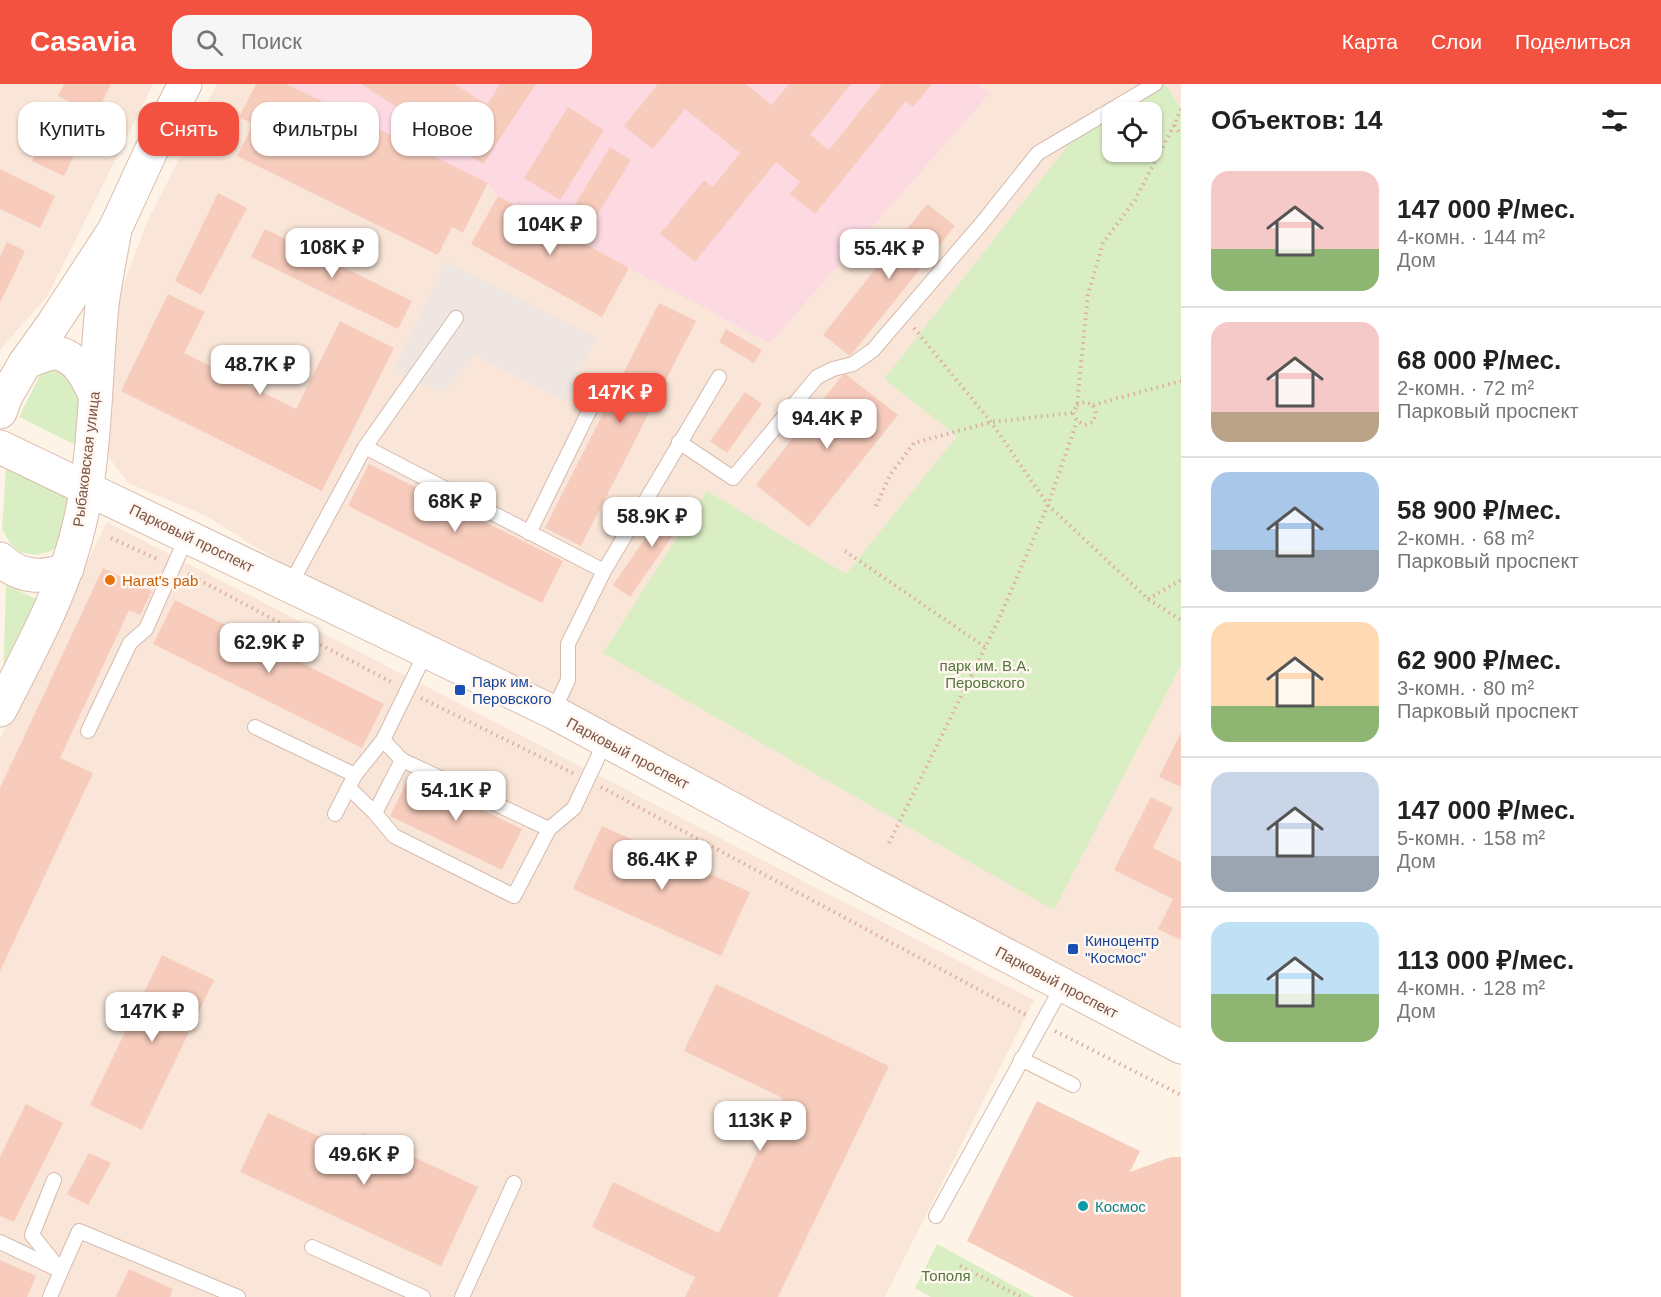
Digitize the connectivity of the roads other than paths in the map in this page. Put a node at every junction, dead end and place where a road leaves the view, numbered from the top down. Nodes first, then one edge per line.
1 (185, 84) edge
2 (1155, 84) edge
3 (115, 229) junction
4 (456, 318) dead end
5 (25, 363) junction
6 (719, 377) dead end
7 (604, 381) dead end
8 (95, 395) junction
9 (0, 412) edge
10 (679, 442) junction
11 (0, 447) edge
12 (365, 447) junction
13 (86, 487) junction
14 (529, 533) junction
15 (188, 536) junction
16 (0, 560) edge
17 (67, 569) junction
18 (604, 571) junction
19 (290, 585) junction
20 (426, 652) junction
21 (0, 710) edge
22 (553, 712) junction
23 (255, 727) dead end
24 (88, 731) dead end
25 (383, 740) junction
26 (606, 740) junction
27 (402, 760) junction
28 (355, 775) junction
29 (349, 788) junction
30 (375, 813) junction
31 (335, 814) dead end
32 (549, 829) junction
33 (1063, 985) junction
34 (1181, 1047) edge
35 (1022, 1059) junction
36 (1073, 1085) dead end
37 (54, 1180) dead end
38 (513, 1183) dead end
39 (936, 1216) dead end
40 (0, 1242) edge
41 (312, 1247) dead end
42 (61, 1270) junction
43 (50, 1297) edge
44 (238, 1297) edge
45 (423, 1297) edge
46 (462, 1297) edge

1 - 3 main road, Рыбаковская улица
2 - 10 lane
3 - 5 main road, Рыбаковская улица
3 - 8 main road, Рыбаковская улица
4 - 12 lane
5 - 8 main road
5 - 9 main road, Рыбаковская улица
6 - 10 lane
7 - 14 lane
8 - 13 main road, Рыбаковская улица
10 - 18 lane
11 - 13 main road, Парковый проспект
12 - 14 lane
12 - 19 lane
13 - 15 main road, Парковый проспект
13 - 17 main road, Рыбаковская улица
14 - 18 lane
15 - 19 main road, Парковый проспект
15 - 24 lane
16 - 17 main road
17 - 21 main road, Рыбаковская улица
18 - 22 lane
19 - 20 main road, Парковый проспект
20 - 22 main road, Парковый проспект
20 - 25 lane
22 - 26 main road, Парковый проспект
23 - 28 lane
25 - 27 lane
25 - 28 lane
26 - 32 lane
26 - 33 main road, Парковый проспект
27 - 30 lane
27 - 32 lane
28 - 29 lane
29 - 30 lane
29 - 31 lane
30 - 32 lane
33 - 34 main road, Парковый проспект
33 - 35 lane
35 - 36 lane
35 - 39 lane
37 - 42 lane
38 - 46 lane
40 - 42 lane
41 - 45 lane
42 - 43 lane
42 - 44 lane

